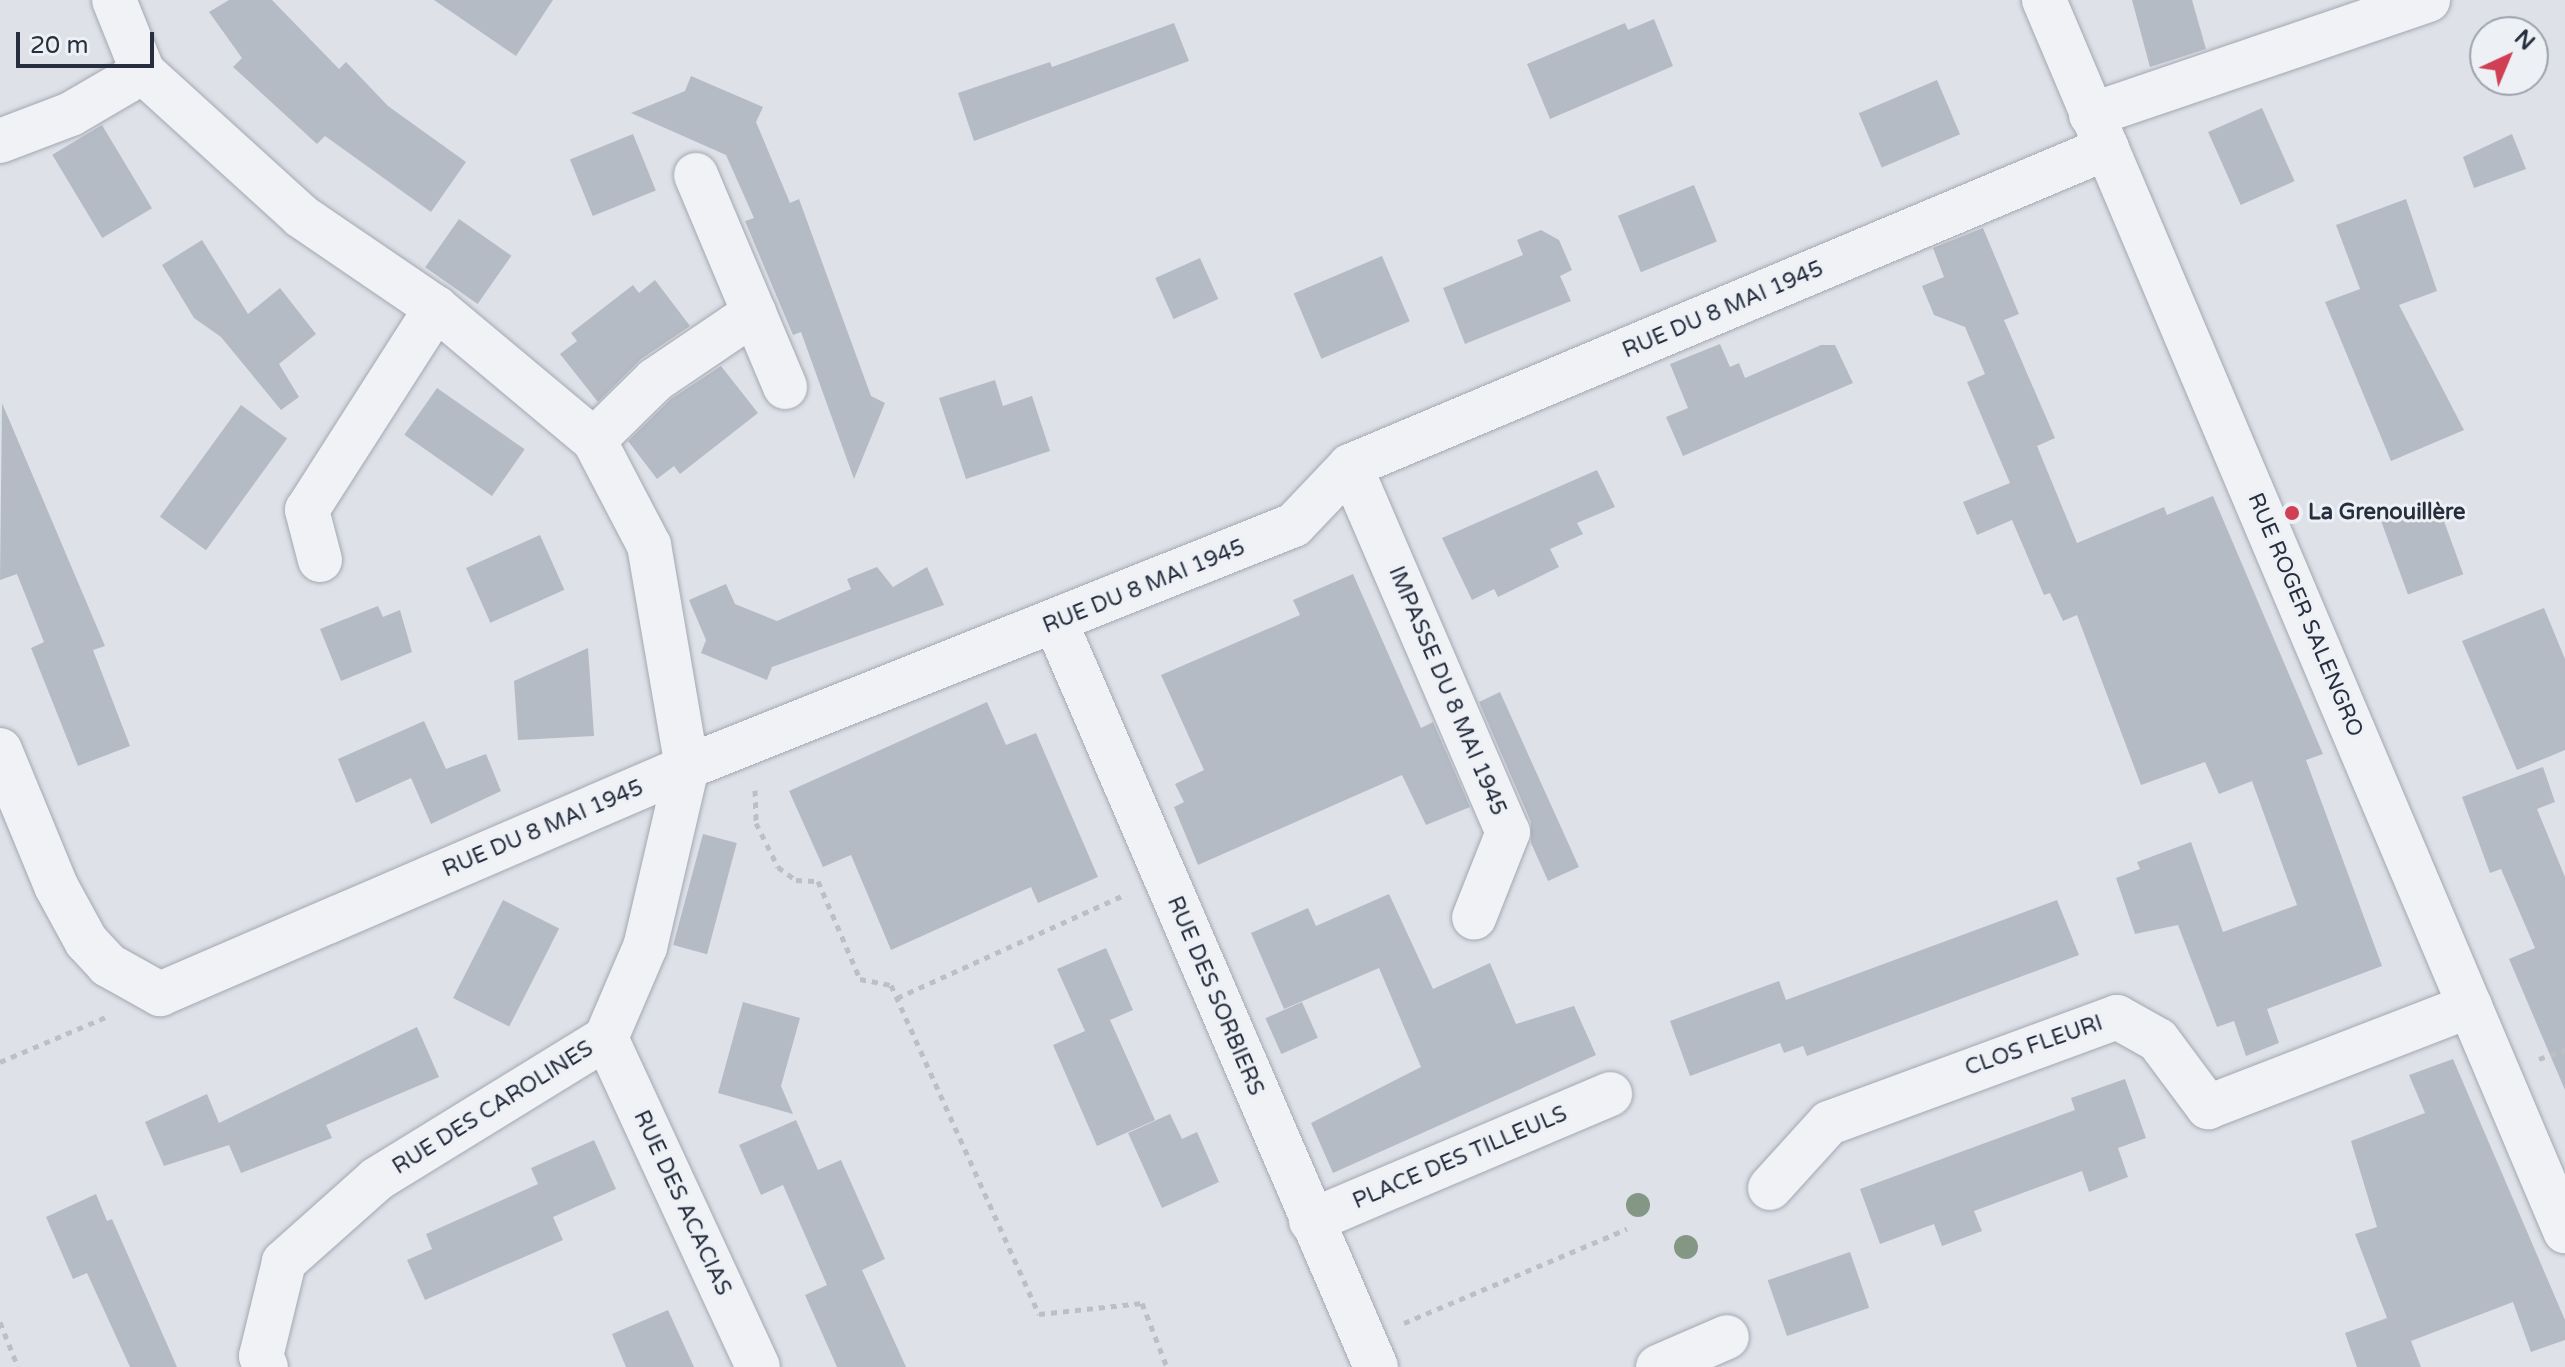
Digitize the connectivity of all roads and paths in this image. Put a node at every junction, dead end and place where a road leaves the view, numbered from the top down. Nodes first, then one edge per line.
1 (114, 0) edge
2 (2044, 0) edge
3 (2428, 0) edge
4 (143, 72) junction
5 (2099, 131) junction
6 (0, 141) edge
7 (696, 175) dead end
8 (436, 308) junction
9 (754, 313) junction
10 (785, 387) dead end
11 (594, 440) junction
12 (1350, 466) junction
13 (320, 560) dead end
14 (1056, 623) junction
15 (754, 741) junction
16 (0, 750) edge
17 (687, 767) junction
18 (1164, 877) junction
19 (1474, 918) dead end
20 (160, 994) junction
21 (897, 998) junction
22 (2470, 1006) junction
23 (606, 1038) junction
24 (0, 1062) edge
25 (1610, 1094) dead end
26 (1770, 1188) dead end
27 (1311, 1221) junction
28 (1627, 1229) dead end
29 (2565, 1231) edge
30 (0, 1322) edge
31 (1727, 1337) dead end
32 (1370, 1354) edge
33 (18, 1367) edge
34 (266, 1367) edge
35 (758, 1367) edge
36 (1167, 1367) edge
37 (1658, 1367) edge

1 - 4 street
2 - 5 street, RUE ROGER SALENGRO
3 - 5 street, RUE DU 8 MAI 1945
4 - 6 street
4 - 8 street
5 - 12 street, RUE DU 8 MAI 1945
5 - 22 street, RUE ROGER SALENGRO
7 - 9 street
8 - 11 street
8 - 13 street
9 - 10 street
9 - 11 street
11 - 17 street
12 - 14 street, RUE DU 8 MAI 1945
12 - 19 street, IMPASSE DU 8 MAI 1945
14 - 15 street, RUE DU 8 MAI 1945
14 - 18 street, RUE DES SORBIERS
15 - 17 street, RUE DU 8 MAI 1945
15 - 21 path
16 - 20 street
17 - 20 street, RUE DU 8 MAI 1945
17 - 23 street, RUE DES CAROLINES
18 - 21 path
18 - 27 street, RUE DES SORBIERS
20 - 24 path
21 - 36 path
22 - 26 street, CLOS FLEURI
22 - 29 street, RUE ROGER SALENGRO
23 - 34 street, RUE DES CAROLINES
23 - 35 street, RUE DES ACACIAS
25 - 27 street, PLACE DES TILLEULS
27 - 32 street, RUE DES SORBIERS
28 - 32 path
30 - 33 path
31 - 37 street

